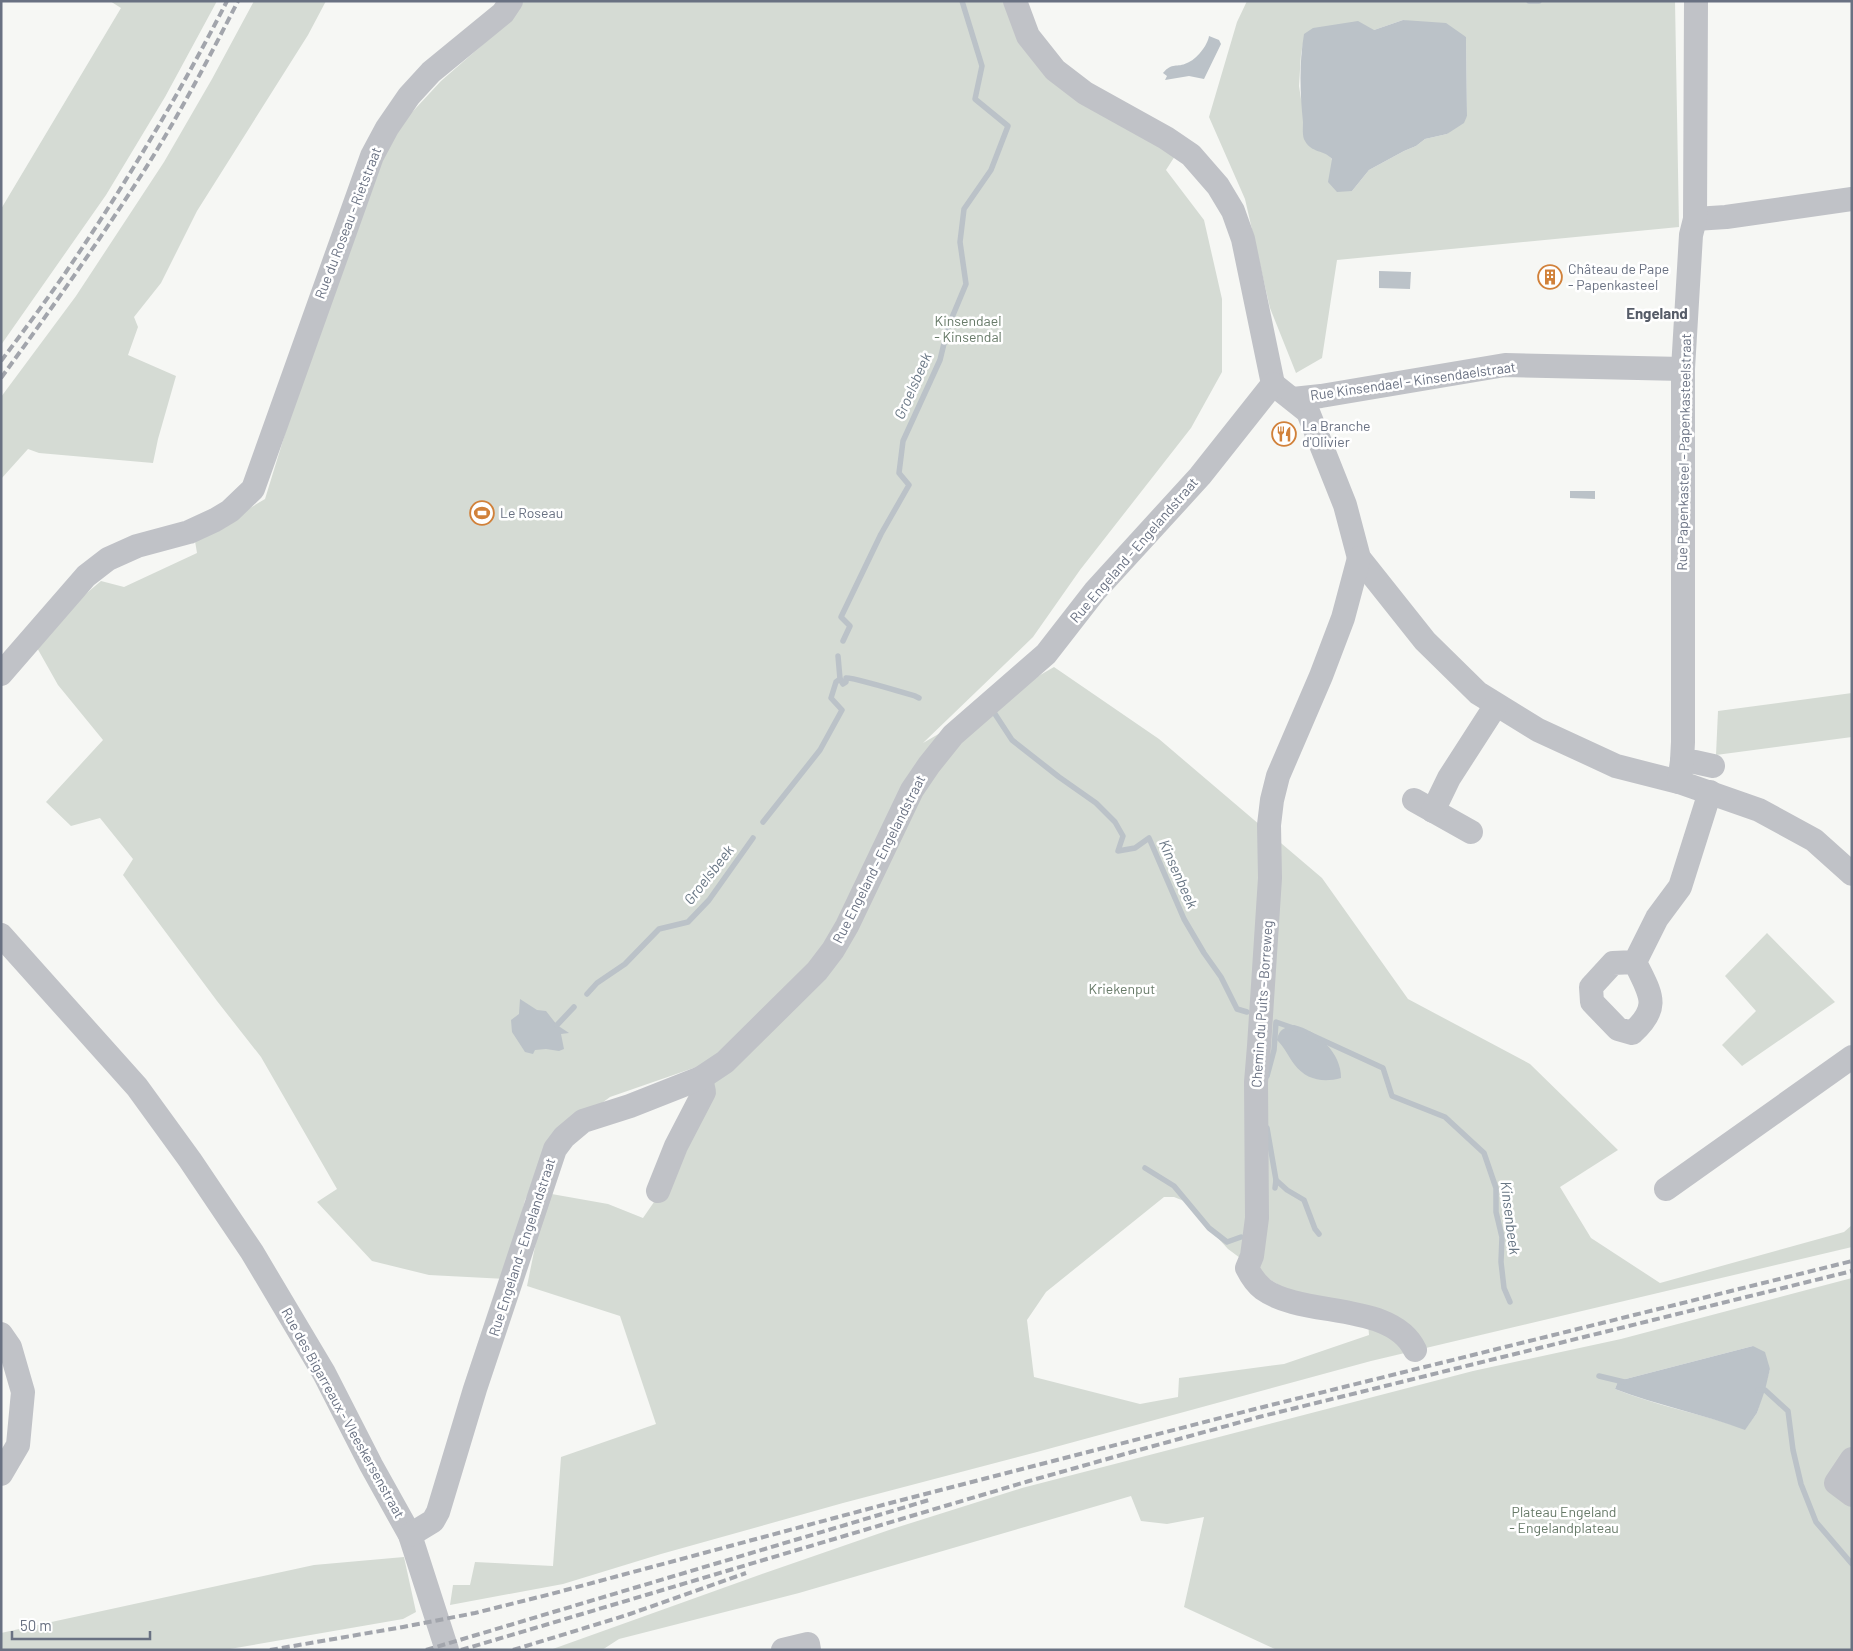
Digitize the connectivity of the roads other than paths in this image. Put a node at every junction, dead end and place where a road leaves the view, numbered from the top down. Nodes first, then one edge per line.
1 (511, 1) edge
2 (1015, 1) edge
3 (1696, 1) edge
4 (1852, 199) edge
5 (1695, 219) junction
6 (1683, 369) junction
7 (1273, 384) junction
8 (1293, 399) junction
9 (1360, 558) junction
10 (1, 674) edge
11 (1496, 705) junction
12 (1713, 766) dead end
13 (1680, 772) junction
14 (1710, 792) junction
15 (1471, 832) dead end
16 (1851, 872) edge
17 (1, 935) edge
18 (1635, 962) dead end
19 (1852, 1057) edge
20 (701, 1078) junction
21 (1666, 1189) dead end
22 (658, 1191) dead end
23 (1, 1334) edge
24 (1415, 1350) dead end
25 (1852, 1459) edge
26 (1, 1474) edge
27 (1852, 1495) edge
28 (410, 1535) junction
29 (447, 1650) edge
30 (783, 1650) edge
31 (810, 1650) edge

1 - 10 street, Rue du Roseau - Rietstraat
2 - 7 street
3 - 5 street, Rue Papenkasteel - Papenkasteelstraat
4 - 5 street
5 - 6 street, Rue Papenkasteel - Papenkasteelstraat
6 - 8 street, Rue Kinsendael - Kinsendaelstraat
6 - 13 street, Rue Papenkasteel - Papenkasteelstraat
7 - 8 street
7 - 20 street, Rue Engeland - Engelandstraat
8 - 9 street
9 - 11 street
9 - 24 street, Chemin du Puits - Borreweg
11 - 13 street
11 - 15 street
12 - 13 street
13 - 14 street
14 - 16 street
14 - 18 street
17 - 28 street, Rue des Bigarreaux - Vleeskersenstraat
19 - 21 street
20 - 22 street
20 - 28 street, Rue Engeland - Engelandstraat
23 - 26 street
25 - 27 street
28 - 29 street
30 - 31 street

